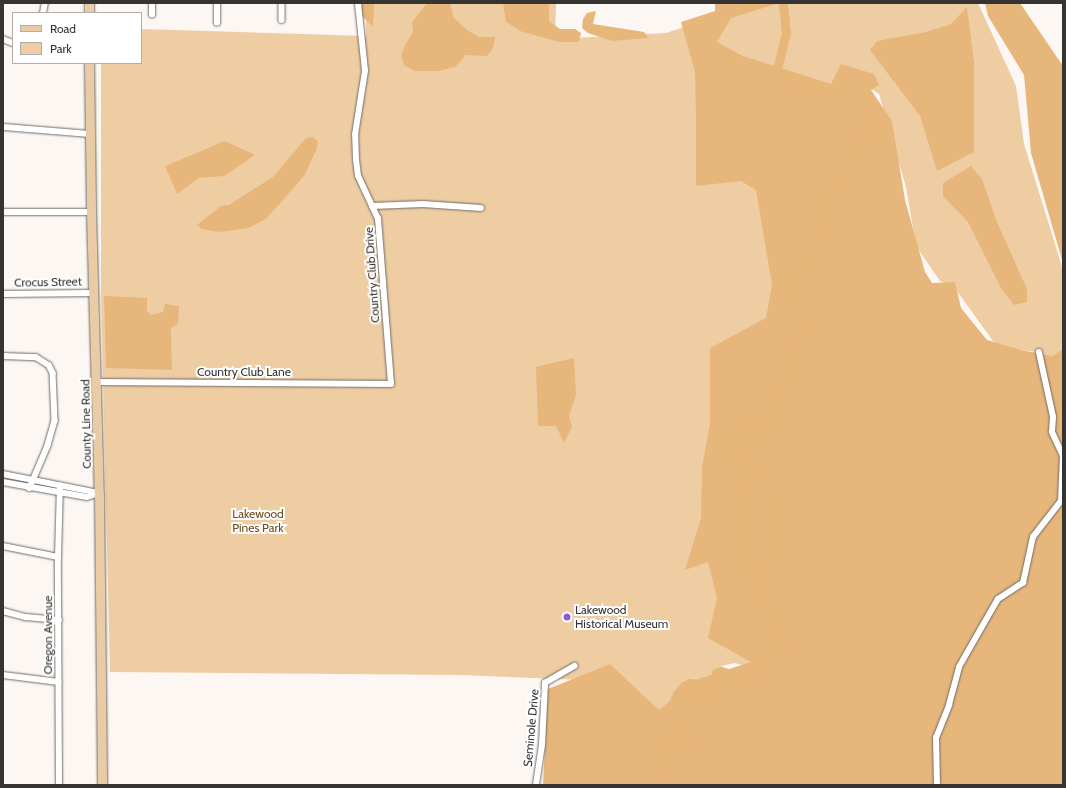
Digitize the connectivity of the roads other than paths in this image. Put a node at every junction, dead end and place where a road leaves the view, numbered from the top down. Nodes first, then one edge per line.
1 (152, 3) edge
2 (217, 3) edge
3 (282, 3) edge
4 (358, 3) edge
5 (152, 16) dead end
6 (282, 20) dead end
7 (217, 22) dead end
8 (90, 64) edge
9 (4, 127) edge
10 (90, 134) junction
11 (372, 206) junction
12 (481, 208) dead end
13 (3, 212) edge
14 (91, 212) junction
15 (93, 293) junction
16 (3, 294) edge
17 (1040, 353) dead end
18 (3, 356) edge
19 (97, 382) junction
20 (391, 384) joint
21 (3, 474) edge
22 (33, 481) junction
23 (3, 482) edge
24 (60, 486) junction
25 (30, 488) junction
26 (99, 493) junction
27 (60, 494) junction
28 (3, 546) edge
29 (58, 557) junction
30 (3, 611) edge
31 (59, 620) junction
32 (574, 666) dead end
33 (3, 675) edge
34 (59, 682) junction
35 (60, 785) edge
36 (102, 785) edge
37 (536, 785) edge
38 (937, 785) edge

1 - 5 street
2 - 7 street
3 - 6 street
4 - 11 street, Country Club Drive
8 - 10 main road, County Line Road
9 - 10 street
10 - 14 main road, County Line Road
11 - 12 street
11 - 20 street, Country Club Drive
13 - 14 street
14 - 15 main road, County Line Road
15 - 16 street, Crocus Street
15 - 19 main road, County Line Road
17 - 38 street
18 - 22 street
19 - 20 street, Country Club Lane
19 - 26 main road, County Line Road
21 - 22 street
22 - 24 street
22 - 25 street
23 - 25 street
24 - 26 street
24 - 27 street, Oregon Avenue
25 - 27 street
26 - 27 street
26 - 36 main road, County Line Road
27 - 29 street, Oregon Avenue
28 - 29 street
29 - 31 street, Oregon Avenue
30 - 31 street
31 - 34 street, Oregon Avenue
32 - 37 street, Seminole Drive
33 - 34 street
34 - 35 street, Oregon Avenue

